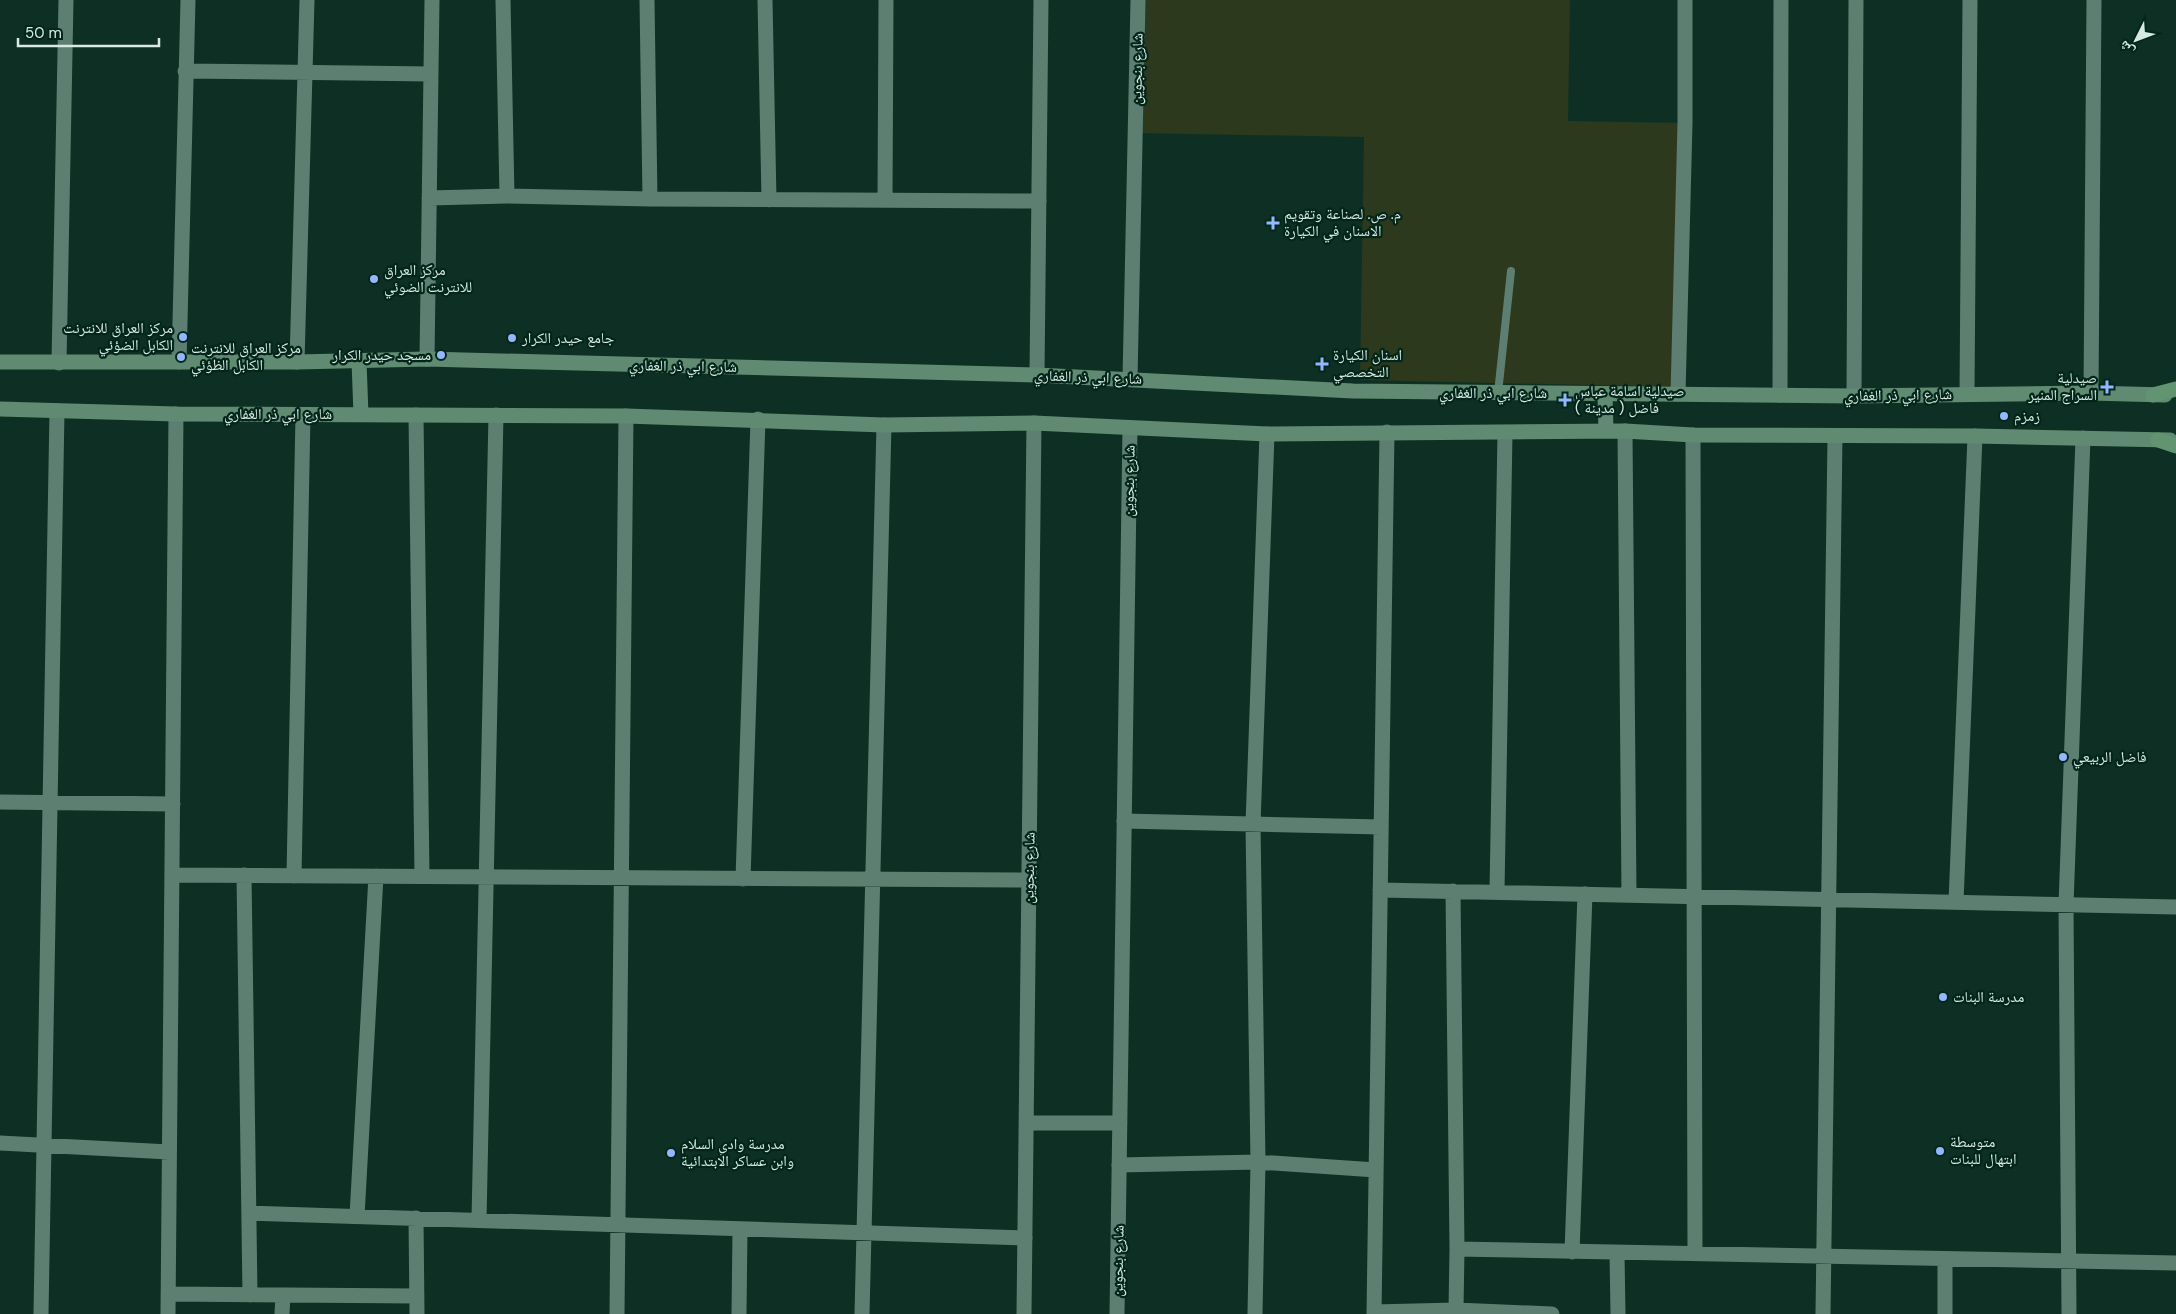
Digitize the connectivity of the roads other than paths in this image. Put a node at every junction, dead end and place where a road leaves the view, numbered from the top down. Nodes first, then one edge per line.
1 (66, 0) edge
2 (188, 0) edge
3 (307, 0) edge
4 (432, 0) edge
5 (503, 0) edge
6 (647, 0) edge
7 (766, 0) edge
8 (886, 0) edge
9 (1041, 0) edge
10 (1138, 0) edge
11 (1685, 0) edge
12 (1780, 0) edge
13 (1856, 0) edge
14 (1970, 0) edge
15 (2094, 0) edge
16 (185, 71) junction
17 (305, 74) junction
18 (431, 74) junction
19 (507, 196) junction
20 (429, 198) junction
21 (650, 199) junction
22 (769, 200) junction
23 (885, 200) junction
24 (1039, 201) junction
25 (1512, 271) dead end
26 (427, 360) junction
27 (359, 361) junction
28 (0, 362) edge
29 (179, 362) junction
30 (297, 362) junction
31 (59, 363) junction
32 (1037, 375) junction
33 (1130, 379) junction
34 (2176, 389) edge
35 (2091, 393) junction
36 (1498, 394) junction
37 (1605, 394) junction
38 (1678, 394) junction
39 (1967, 394) junction
40 (1780, 395) junction
41 (2152, 395) junction
42 (1854, 396) junction
43 (2176, 396) edge
44 (0, 409) edge
45 (57, 411) junction
46 (176, 414) junction
47 (302, 415) junction
48 (361, 415) junction
49 (416, 415) junction
50 (496, 415) junction
51 (626, 416) junction
52 (758, 420) junction
53 (1034, 423) junction
54 (884, 425) junction
55 (1130, 428) junction
56 (1606, 431) junction
57 (1625, 431) junction
58 (1387, 432) junction
59 (1505, 432) junction
60 (1267, 434) junction
61 (1693, 435) junction
62 (1835, 436) junction
63 (1975, 436) junction
64 (2083, 438) junction
65 (2158, 440) junction
66 (2176, 440) edge
67 (2176, 446) edge
68 (0, 802) edge
69 (50, 803) junction
70 (173, 804) junction
71 (1124, 821) junction
72 (1252, 824) junction
73 (1381, 827) junction
74 (172, 875) junction
75 (244, 875) junction
76 (294, 876) junction
77 (376, 876) junction
78 (422, 876) junction
79 (486, 877) junction
80 (622, 878) junction
81 (743, 878) junction
82 (873, 880) junction
83 (1029, 880) junction
84 (1380, 890) junction
85 (1453, 891) junction
86 (1497, 892) junction
87 (1585, 894) junction
88 (1629, 895) junction
89 (1694, 897) junction
90 (1828, 899) junction
91 (1956, 902) junction
92 (2066, 904) junction
93 (2176, 907) edge
94 (1026, 1123) junction
95 (1120, 1123) junction
96 (0, 1143) edge
97 (44, 1146) junction
98 (169, 1152) junction
99 (1258, 1162) junction
100 (1119, 1165) junction
101 (1376, 1170) junction
102 (249, 1213) junction
103 (357, 1216) junction
104 (416, 1218) junction
105 (479, 1220) junction
106 (618, 1225) junction
107 (740, 1229) junction
108 (864, 1233) junction
109 (1025, 1238) junction
110 (1458, 1249) junction
111 (1572, 1252) junction
112 (1618, 1253) junction
113 (1695, 1254) junction
114 (1823, 1256) junction
115 (1945, 1259) junction
116 (2070, 1261) junction
117 (2176, 1263) edge
118 (168, 1294) junction
119 (250, 1295) junction
120 (283, 1295) junction
121 (417, 1296) junction
122 (1456, 1310) junction
123 (1495, 1312) edge
124 (1374, 1313) edge
125 (40, 1314) edge
126 (168, 1314) edge
127 (282, 1314) edge
128 (417, 1314) edge
129 (617, 1314) edge
130 (739, 1314) edge
131 (862, 1314) edge
132 (1024, 1314) edge
133 (1117, 1314) edge
134 (1255, 1314) edge
135 (1552, 1314) edge
136 (1618, 1314) edge
137 (1823, 1314) edge
138 (1945, 1314) edge
139 (2069, 1314) edge

1 - 31 street
2 - 16 street
3 - 17 street
4 - 18 street
5 - 19 street
6 - 21 street
7 - 22 street
8 - 23 street
9 - 24 street
10 - 33 street, شارع بنجوين
11 - 38 street
12 - 40 street
13 - 42 street
14 - 39 street
15 - 35 street
16 - 17 street
16 - 29 street
17 - 18 street
17 - 30 street
18 - 20 street
19 - 20 street
19 - 21 street
20 - 26 street
21 - 22 street
22 - 23 street
23 - 24 street
24 - 32 street
25 - 36 lane
26 - 27 main road, شارع ابي ذر الغفاري
26 - 32 main road, شارع ابي ذر الغفاري
27 - 30 main road, شارع ابي ذر الغفاري
27 - 48 main road
28 - 31 main road, شارع ابي ذر الغفاري
29 - 30 main road, شارع ابي ذر الغفاري
29 - 31 main road, شارع ابي ذر الغفاري
32 - 33 main road, شارع ابي ذر الغفاري
33 - 36 main road, شارع ابي ذر الغفاري
34 - 41 main road
35 - 39 main road, شارع ابي ذر الغفاري
35 - 41 main road, شارع ابي ذر الغفاري
36 - 37 main road, شارع ابي ذر الغفاري
37 - 38 main road, شارع ابي ذر الغفاري
37 - 56 main road
38 - 40 main road, شارع ابي ذر الغفاري
39 - 42 main road, شارع ابي ذر الغفاري
40 - 42 main road, شارع ابي ذر الغفاري
41 - 43 main road, شارع ابي ذر الغفاري
44 - 45 main road, شارع ابي ذر الغفاري
45 - 46 main road, شارع ابي ذر الغفاري
45 - 69 street
46 - 47 main road, شارع ابي ذر الغفاري
46 - 70 street
47 - 48 main road, شارع ابي ذر الغفاري
47 - 76 street
48 - 49 main road, شارع ابي ذر الغفاري
49 - 50 main road, شارع ابي ذر الغفاري
49 - 78 street
50 - 51 main road, شارع ابي ذر الغفاري
50 - 79 street
51 - 52 main road, شارع ابي ذر الغفاري
51 - 80 street
52 - 54 main road, شارع ابي ذر الغفاري
52 - 81 street
53 - 54 main road, شارع ابي ذر الغفاري
53 - 55 main road, شارع ابي ذر الغفاري
53 - 83 street, شارع بنجوين
54 - 82 street
55 - 60 main road, شارع ابي ذر الغفاري
55 - 71 street, شارع بنجوين
56 - 57 main road, شارع ابي ذر الغفاري
56 - 59 main road, شارع ابي ذر الغفاري
57 - 61 main road, شارع ابي ذر الغفاري
57 - 88 street
58 - 59 main road, شارع ابي ذر الغفاري
58 - 60 main road, شارع ابي ذر الغفاري
58 - 73 street
59 - 86 street
60 - 72 street
61 - 62 main road, شارع ابي ذر الغفاري
61 - 89 street
62 - 63 main road, شارع ابي ذر الغفاري
62 - 90 street
63 - 64 main road, شارع ابي ذر الغفاري
63 - 91 street
64 - 65 main road, شارع ابي ذر الغفاري
64 - 92 street
65 - 66 main road, شارع ابي ذر الغفاري
65 - 67 main road
68 - 69 street
69 - 70 street
69 - 97 street
70 - 74 street
71 - 72 street
71 - 95 street, شارع بنجوين
72 - 73 street
72 - 99 street
73 - 84 street
74 - 75 street
74 - 98 street
75 - 76 street
75 - 102 street
76 - 77 street
77 - 78 street
77 - 103 street
78 - 79 street
79 - 80 street
79 - 105 street
80 - 81 street
80 - 106 street
81 - 82 street
82 - 83 street
82 - 108 street
83 - 94 street, شارع بنجوين
84 - 85 street
84 - 101 street
85 - 86 street
85 - 110 street
86 - 87 street
87 - 88 street
87 - 111 street
88 - 89 street
89 - 90 street
89 - 113 street
90 - 91 street
90 - 114 street
91 - 92 street
92 - 93 street
92 - 116 street
94 - 95 street
94 - 109 street, شارع بنجوين
95 - 100 street, شارع بنجوين
96 - 97 street
97 - 98 street
97 - 125 street
98 - 118 street
99 - 100 street
99 - 101 street
99 - 134 street
100 - 133 street, شارع بنجوين
101 - 124 street
102 - 103 street
102 - 119 street
103 - 104 street
104 - 105 street
104 - 121 street
105 - 106 street
106 - 107 street
106 - 129 street
107 - 108 street
107 - 130 street
108 - 109 street
108 - 131 street
109 - 132 street, شارع بنجوين
110 - 111 street
110 - 122 street
111 - 112 street
112 - 113 street
112 - 136 street
113 - 114 street
114 - 115 street
114 - 137 street
115 - 116 street
115 - 138 street
116 - 117 street
116 - 139 street
118 - 119 street
118 - 126 street
119 - 120 street
120 - 121 street
120 - 127 street
121 - 128 street
122 - 123 street
122 - 124 street
123 - 135 street

